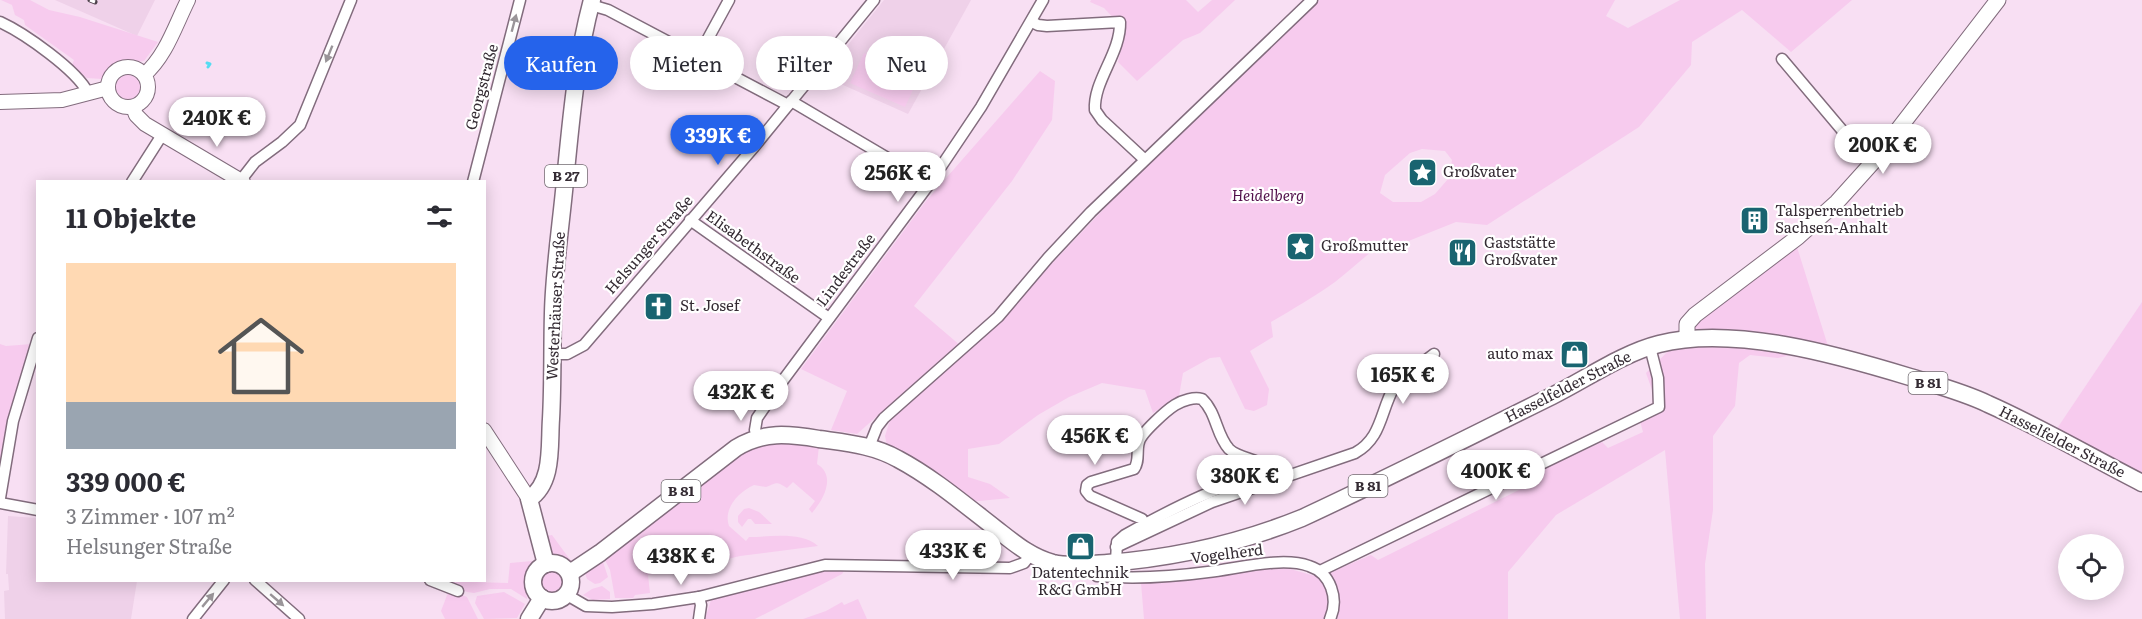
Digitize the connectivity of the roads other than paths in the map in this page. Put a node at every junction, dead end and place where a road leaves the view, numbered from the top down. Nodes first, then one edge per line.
1 (188, 0) edge
2 (351, 0) edge
3 (520, 0) edge
4 (729, 0) edge
5 (874, 0) edge
6 (1043, 0) edge
7 (1312, 0) edge
8 (1998, 0) edge
9 (591, 2) edge
10 (1032, 21) junction
11 (0, 22) edge
12 (658, 36) edge
13 (709, 36) edge
14 (1782, 59) dead end
15 (144, 75) junction
16 (744, 80) edge
17 (108, 88) junction
18 (88, 93) junction
19 (0, 102) edge
20 (790, 103) junction
21 (133, 106) junction
22 (162, 135) junction
23 (1144, 159) junction
24 (1873, 162) junction
25 (133, 180) edge
26 (240, 180) edge
27 (243, 180) edge
28 (474, 180) edge
29 (930, 183) junction
30 (690, 220) junction
31 (829, 318) junction
32 (1687, 339) junction
33 (36, 343) edge
34 (1650, 347) junction
35 (553, 354) junction
36 (1434, 354) dead end
37 (486, 433) edge
38 (758, 437) junction
39 (868, 447) junction
40 (2142, 483) edge
41 (0, 498) edge
42 (529, 499) junction
43 (0, 503) edge
44 (36, 510) edge
45 (1144, 525) junction
46 (1031, 554) junction
47 (1116, 555) junction
48 (546, 564) junction
49 (1091, 564) junction
50 (1320, 571) junction
51 (570, 573) junction
52 (222, 582) edge
53 (257, 582) edge
54 (435, 582) edge
55 (458, 591) dead end
56 (567, 595) junction
57 (699, 597) junction
58 (542, 598) junction
59 (193, 619) edge
60 (299, 619) edge
61 (529, 619) edge
62 (699, 619) edge
63 (1330, 619) edge

1 - 15 street
2 -> 27 street
28 -> 3 street, Georgstraße
4 - 13 street
5 - 20 street, Helsunger Straße
6 - 10 street, Lindestraße
7 - 23 street
8 - 24 main road
9 - 12 street
9 - 35 main road, Westerhäuser Straße / B 27
10 - 23 street
10 - 29 street, Lindestraße
11 - 18 street
14 - 24 street
15 - 17 street
15 - 21 street
16 - 20 street
17 - 18 street
17 - 21 street
18 - 19 street
20 - 29 street
20 - 30 street, Helsunger Straße
21 - 22 street
22 - 25 street
22 - 26 street
23 - 39 street
24 - 32 main road
29 - 31 street, Lindestraße
30 - 31 street, Elisabethstraße
30 - 35 street, Helsunger Straße
31 - 38 street, Lindestraße
32 - 34 main road, Hasselfelder Straße / B 81
32 - 40 main road, Hasselfelder Straße / B 81
33 - 41 street
34 - 47 main road, Hasselfelder Straße / B 81
34 - 50 street
35 - 42 main road, Westerhäuser Straße / B 27
36 - 47 street
37 - 42 street
38 - 39 main road, Hasselfelder Straße / B 81
38 - 51 main road, Hasselfelder Straße / B 81
39 - 46 main road, Hasselfelder Straße / B 81
42 - 48 main road
43 - 44 street
45 - 45 street
45 - 47 street
46 - 49 main road, Hasselfelder Straße / B 81
46 - 57 street
47 - 49 main road, Hasselfelder Straße / B 81
48 - 51 main road
48 - 58 main road
49 - 50 street, Vogelherd
50 - 63 street
51 - 56 main road
59 -> 52 street
53 -> 60 street
54 - 55 street
56 - 57 street
56 - 58 main road
57 - 62 street
58 - 61 main road

